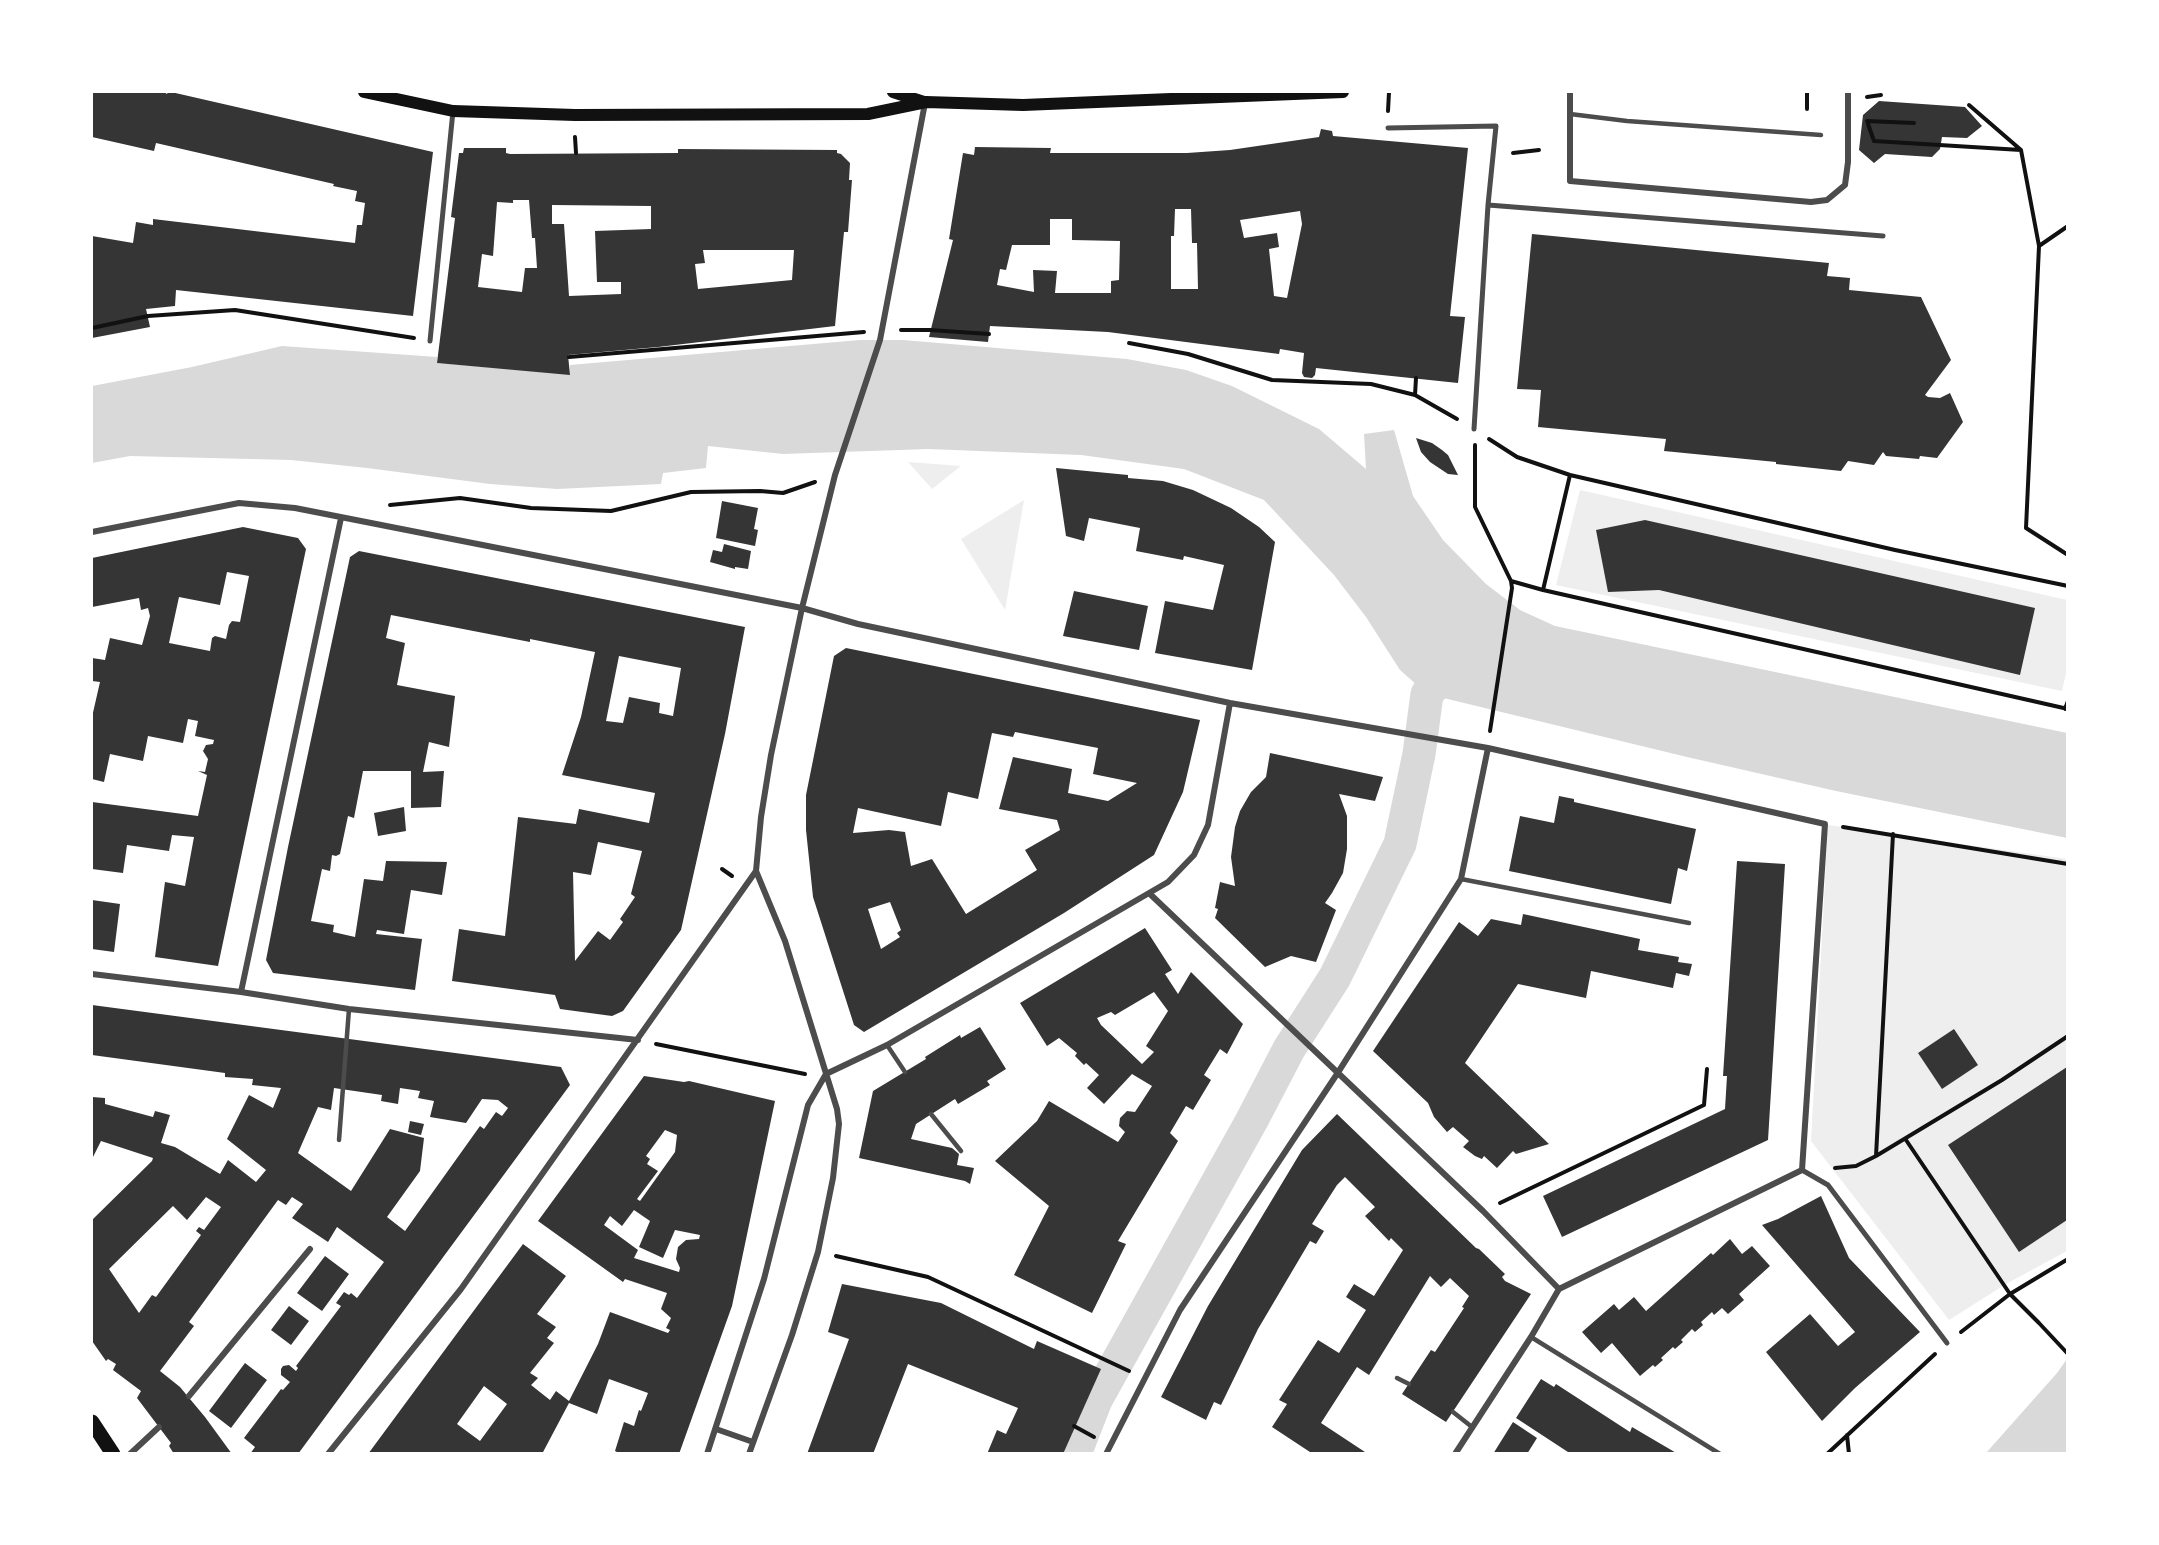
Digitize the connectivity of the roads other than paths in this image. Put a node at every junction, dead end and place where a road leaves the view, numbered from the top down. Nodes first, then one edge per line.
1 (364, 92) edge
2 (893, 92) edge
3 (1342, 92) edge
4 (1570, 92) edge
5 (1848, 92) edge
6 (926, 97) edge
7 (453, 111) junction
8 (1570, 114) junction
9 (1388, 128) dead end
10 (1821, 135) dead end
11 (1488, 205) junction
12 (1883, 236) dead end
13 (430, 341) road end
14 (1474, 429) road end
15 (341, 518) junction
16 (92, 532) edge
17 (801, 609) junction
18 (1230, 704) junction
19 (1489, 745) junction
20 (756, 871) junction
21 (1461, 879) junction
22 (1150, 894) junction
23 (1689, 923) dead end
24 (92, 974) edge
25 (241, 992) junction
26 (349, 1009) junction
27 (638, 1040) junction
28 (887, 1044) junction
29 (905, 1072) dead end
30 (826, 1074) junction
31 (1337, 1074) junction
32 (931, 1114) dead end
33 (339, 1140) dead end
34 (961, 1151) dead end
35 (1802, 1170) junction
36 (310, 1249) dead end
37 (1559, 1289) junction
38 (1531, 1337) junction
39 (1947, 1342) road end
40 (1397, 1378) dead end
41 (1409, 1384) dead end
42 (189, 1396) dead end
43 (1453, 1412) dead end
44 (92, 1422) edge
45 (159, 1427) dead end
46 (1472, 1427) junction
47 (716, 1429) junction
48 (753, 1442) junction
49 (113, 1454) edge
50 (130, 1454) edge
51 (328, 1454) edge
52 (707, 1454) edge
53 (749, 1454) edge
54 (1106, 1454) edge
55 (1455, 1454) edge
56 (1720, 1454) edge

1 - 7 main road
2 - 6 main road
3 - 6 main road
4 - 8 street
5 - 8 street
6 - 7 main road
6 - 17 street
7 - 13 street
8 - 10 lane
9 - 11 street
11 - 12 street
11 - 14 street
15 - 16 street
15 - 17 street
15 - 25 street
17 - 18 street
17 - 20 street
18 - 19 street
18 - 22 street
19 - 21 street
19 - 35 street
20 - 27 street
20 - 30 street
21 - 23 lane
21 - 31 street
22 - 28 street
22 - 31 street
24 - 25 street
25 - 26 street
26 - 27 street
26 - 33 lane
27 - 51 street
28 - 29 lane
28 - 30 street
30 - 47 street
30 - 48 street
31 - 37 street
31 - 54 street
32 - 34 lane
35 - 37 street
35 - 39 street
36 - 42 street
37 - 38 street
38 - 46 street
38 - 56 lane
40 - 41 lane
43 - 46 lane
44 - 49 main road
45 - 50 street
46 - 55 street
47 - 48 street
47 - 52 street
48 - 53 street

